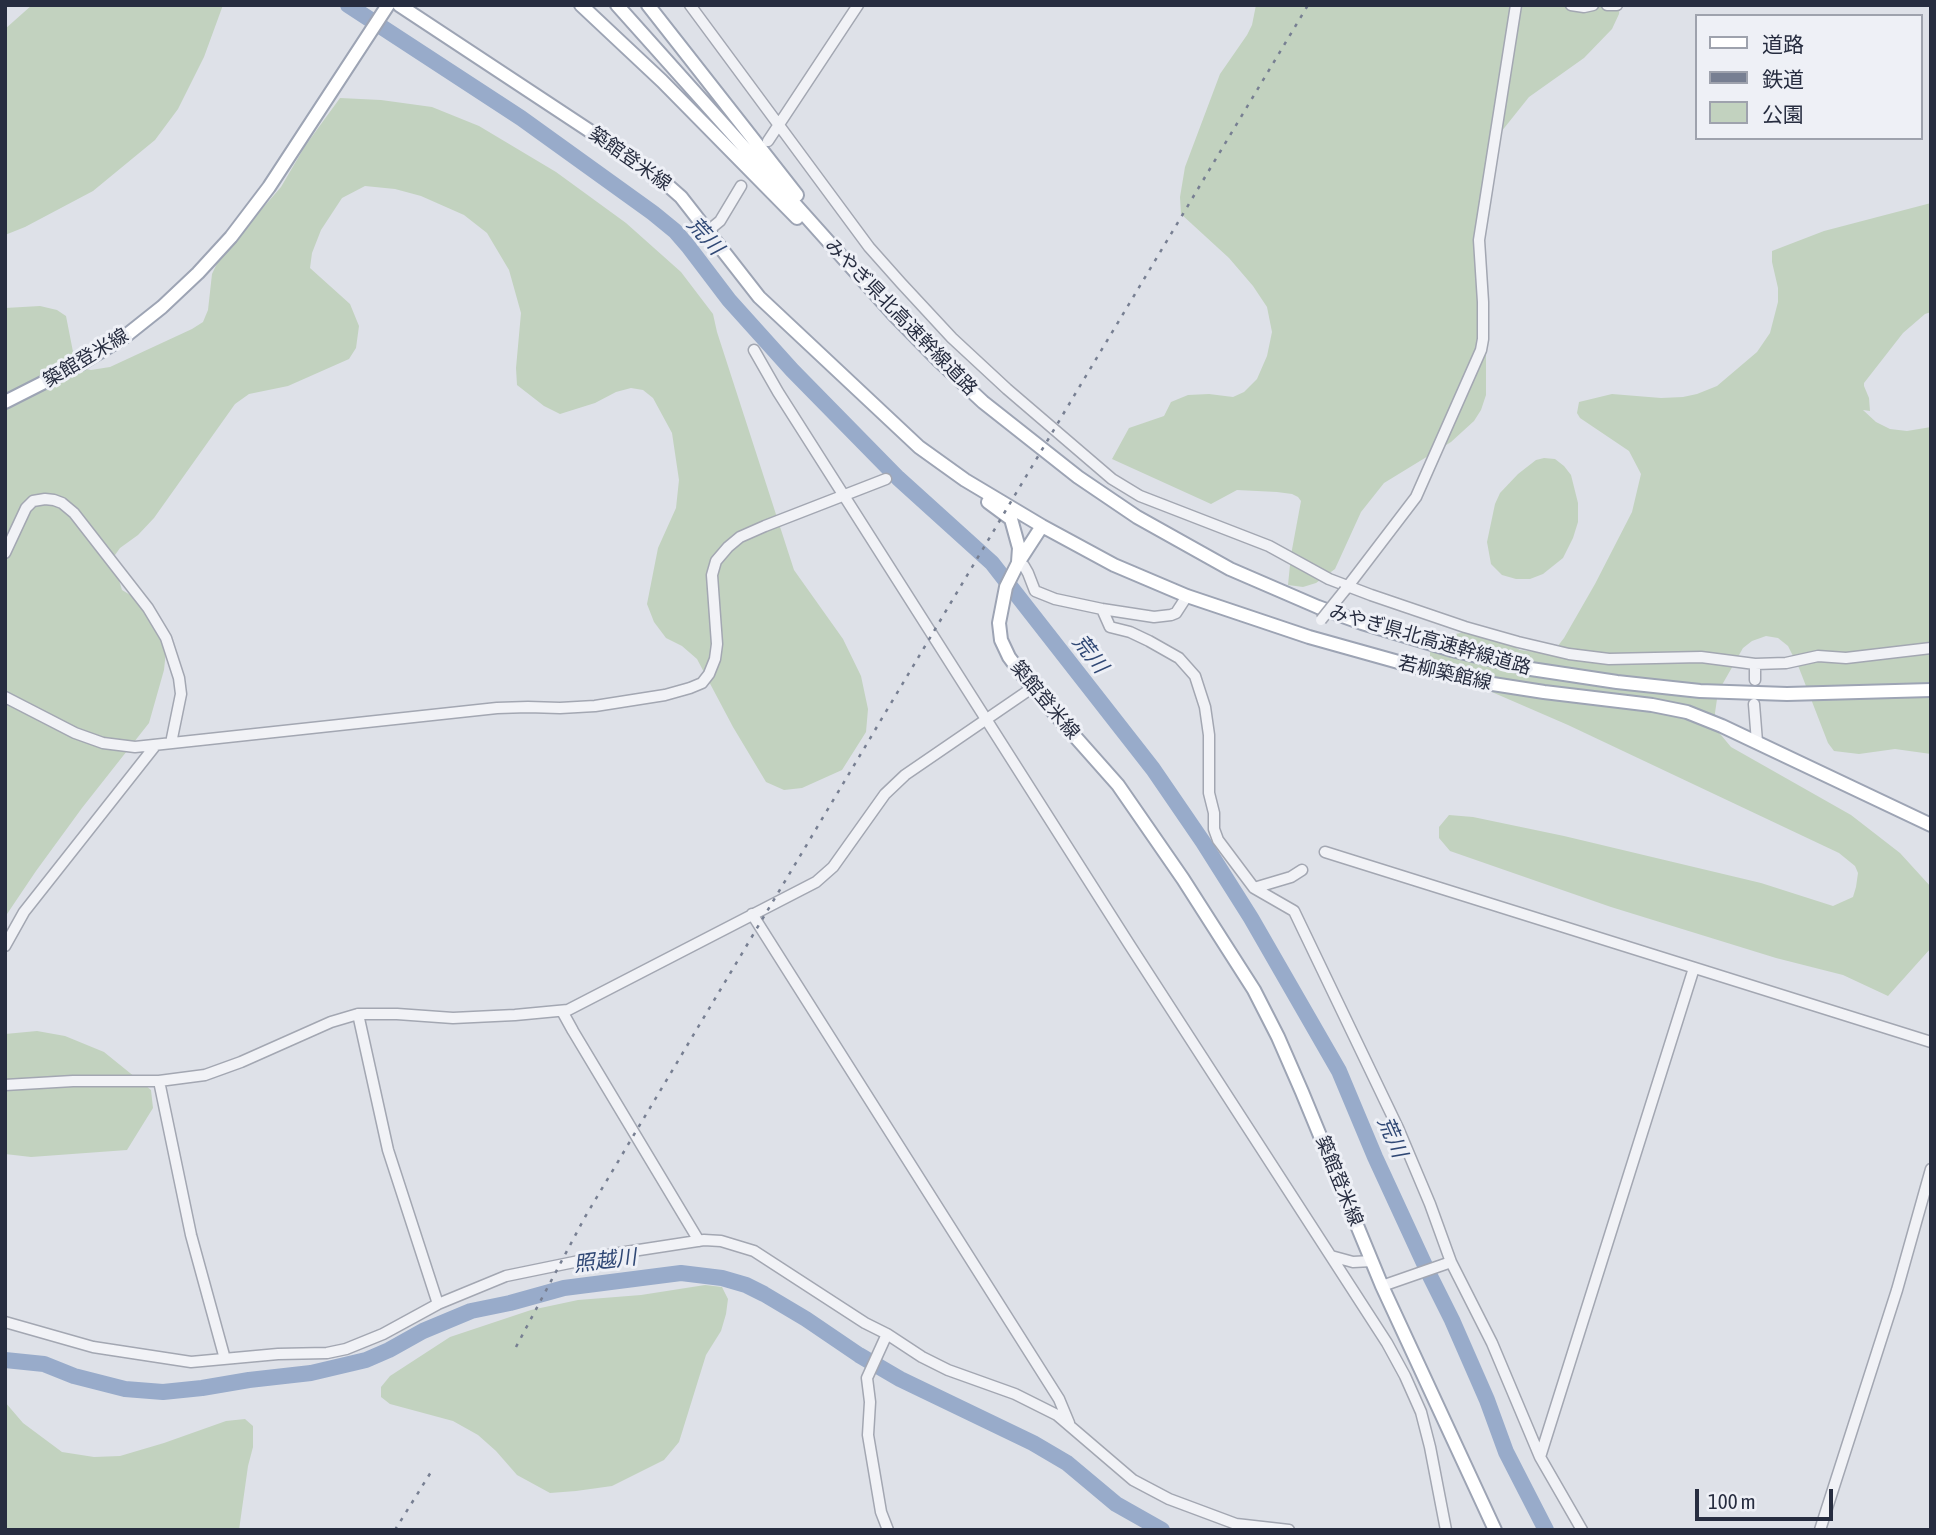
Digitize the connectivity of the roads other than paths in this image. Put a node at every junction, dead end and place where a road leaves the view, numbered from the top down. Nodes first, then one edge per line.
1 (399, 5) edge
2 (581, 5) edge
3 (617, 5) edge
4 (648, 5) edge
5 (690, 5) edge
6 (858, 5) edge
7 (1516, 5) edge
8 (1571, 5) edge
9 (1593, 5) edge
10 (1606, 5) edge
11 (1617, 5) edge
12 (386, 8) edge
13 (778, 126) junction
14 (768, 141) dead end
15 (741, 186) dead end
16 (709, 230) junction
17 (894, 314) junction
18 (754, 350) dead end
19 (5, 402) edge
20 (886, 479) dead end
21 (965, 480) junction
22 (844, 496) junction
23 (1042, 526) junction
24 (5, 553) edge
25 (1016, 566) junction
26 (1346, 588) junction
27 (1187, 596) junction
28 (1102, 609) junction
29 (1309, 637) junction
30 (1931, 648) edge
31 (1755, 664) junction
32 (1755, 680) dead end
33 (1032, 688) junction
34 (1931, 690) edge
35 (5, 697) edge
36 (1754, 704) dead end
37 (987, 718) junction
38 (171, 743) junction
39 (1757, 743) junction
40 (155, 746) junction
41 (1931, 825) edge
42 (1325, 852) dead end
43 (1302, 870) dead end
44 (1254, 888) junction
45 (752, 914) junction
46 (5, 946) edge
47 (1694, 968) junction
48 (562, 1011) junction
49 (358, 1014) junction
50 (1931, 1042) edge
51 (159, 1081) junction
52 (5, 1085) edge
53 (1931, 1169) edge
54 (699, 1241) junction
55 (1331, 1256) junction
56 (1372, 1261) junction
57 (1447, 1263) junction
58 (1382, 1286) junction
59 (438, 1304) junction
60 (5, 1322) edge
61 (887, 1334) junction
62 (225, 1359) junction
63 (1070, 1427) junction
64 (1540, 1457) junction
65 (1493, 1528) edge
66 (888, 1530) edge
67 (1289, 1530) edge
68 (1446, 1530) edge
69 (1582, 1530) edge
70 (1820, 1530) edge

1 - 16 main road, 築館登米線
2 - 17 main road
3 - 17 main road, みやぎ県北高速幹線道路
4 - 17 main road
5 - 13 street
6 - 13 street
7 - 26 street
8 - 9 street
10 - 11 street
12 - 19 main road, 築館登米線
13 - 14 street
13 - 26 street
15 - 16 street
16 - 21 main road, 築館登米線
17 - 34 main road, みやぎ県北高速幹線道路
18 - 22 street
20 - 22 street
21 - 23 main road, 築館登米線
21 - 25 main road
22 - 37 street
22 - 38 street
23 - 25 main road, 築館登米線
23 - 27 main road, 若柳築館線
24 - 38 street
25 - 28 street
25 - 33 main road, 築館登米線
26 - 29 street, bridge
26 - 31 street
27 - 28 street
27 - 29 main road, 若柳築館線
28 - 44 street
29 - 39 main road, 若柳築館線
30 - 31 street
31 - 32 street
33 - 37 street
33 - 56 main road, 築館登米線
35 - 40 street
36 - 39 street
37 - 45 street
37 - 55 street
38 - 40 street
39 - 41 main road, 若柳築館線
40 - 46 street
42 - 47 street
43 - 44 street
44 - 57 street
45 - 48 street
45 - 63 street
47 - 50 street
47 - 64 street
48 - 49 street
48 - 54 street
49 - 51 street
49 - 59 street
51 - 52 street
51 - 62 street
53 - 70 street
54 - 59 street
54 - 61 street
55 - 56 street
55 - 68 street
56 - 58 main road, 築館登米線
57 - 58 street
57 - 64 street
58 - 65 main road, 築館登米線
59 - 62 street
60 - 62 street
61 - 63 street
61 - 66 street
63 - 67 street
64 - 69 street

